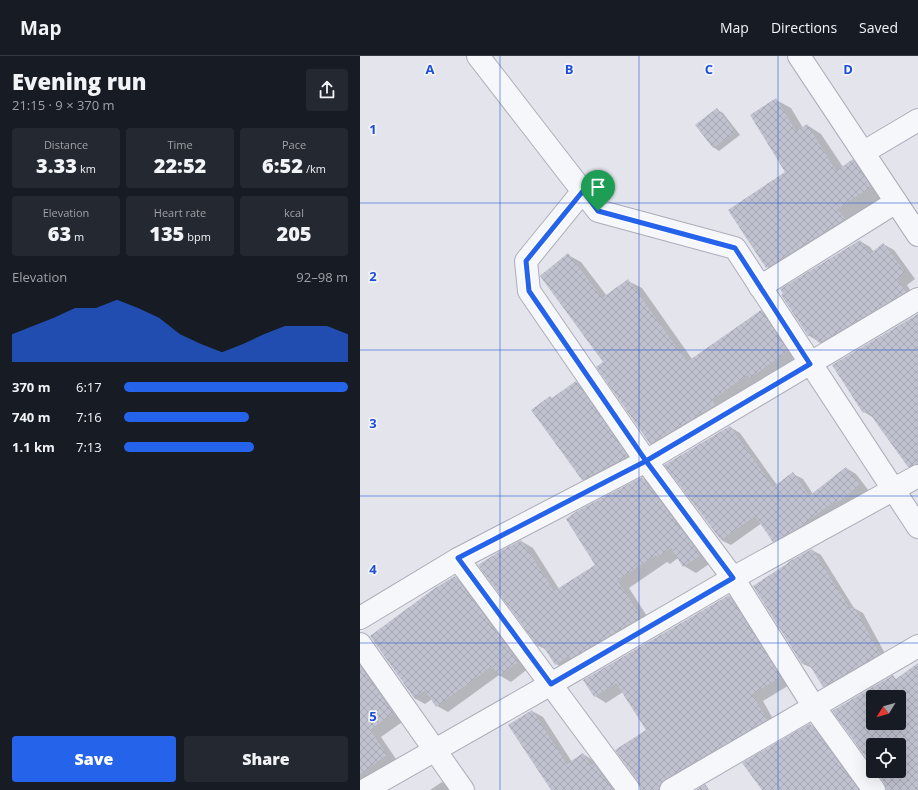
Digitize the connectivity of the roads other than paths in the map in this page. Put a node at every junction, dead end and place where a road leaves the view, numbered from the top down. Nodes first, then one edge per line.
1 (478, 56) edge
2 (799, 56) edge
3 (918, 120) edge
4 (864, 152) junction
5 (583, 191) junction
6 (896, 202) junction
7 (918, 235) edge
8 (760, 287) junction
9 (918, 299) edge
10 (810, 364) junction
11 (646, 461) junction
12 (918, 476) edge
13 (892, 489) junction
14 (918, 527) edge
15 (458, 558) junction
16 (733, 578) junction
17 (360, 618) edge
18 (360, 644) edge
19 (918, 646) edge
20 (551, 684) junction
21 (814, 707) junction
22 (436, 750) junction
23 (365, 790) edge
24 (464, 790) edge
25 (629, 790) edge
26 (670, 790) edge
27 (874, 790) edge

1 - 5 street
2 - 4 street
3 - 4 street
4 - 6 street
5 - 8 street
5 - 11 street
6 - 7 street
6 - 8 street
8 - 10 street
9 - 10 street
10 - 11 street
10 - 13 street
11 - 15 street
11 - 16 street
12 - 13 street
13 - 14 street
13 - 16 street
15 - 17 street
15 - 20 street
16 - 20 street
16 - 21 street
18 - 22 street
19 - 21 street
20 - 22 street
20 - 25 street
21 - 26 street
21 - 27 street
22 - 23 street
22 - 24 street

